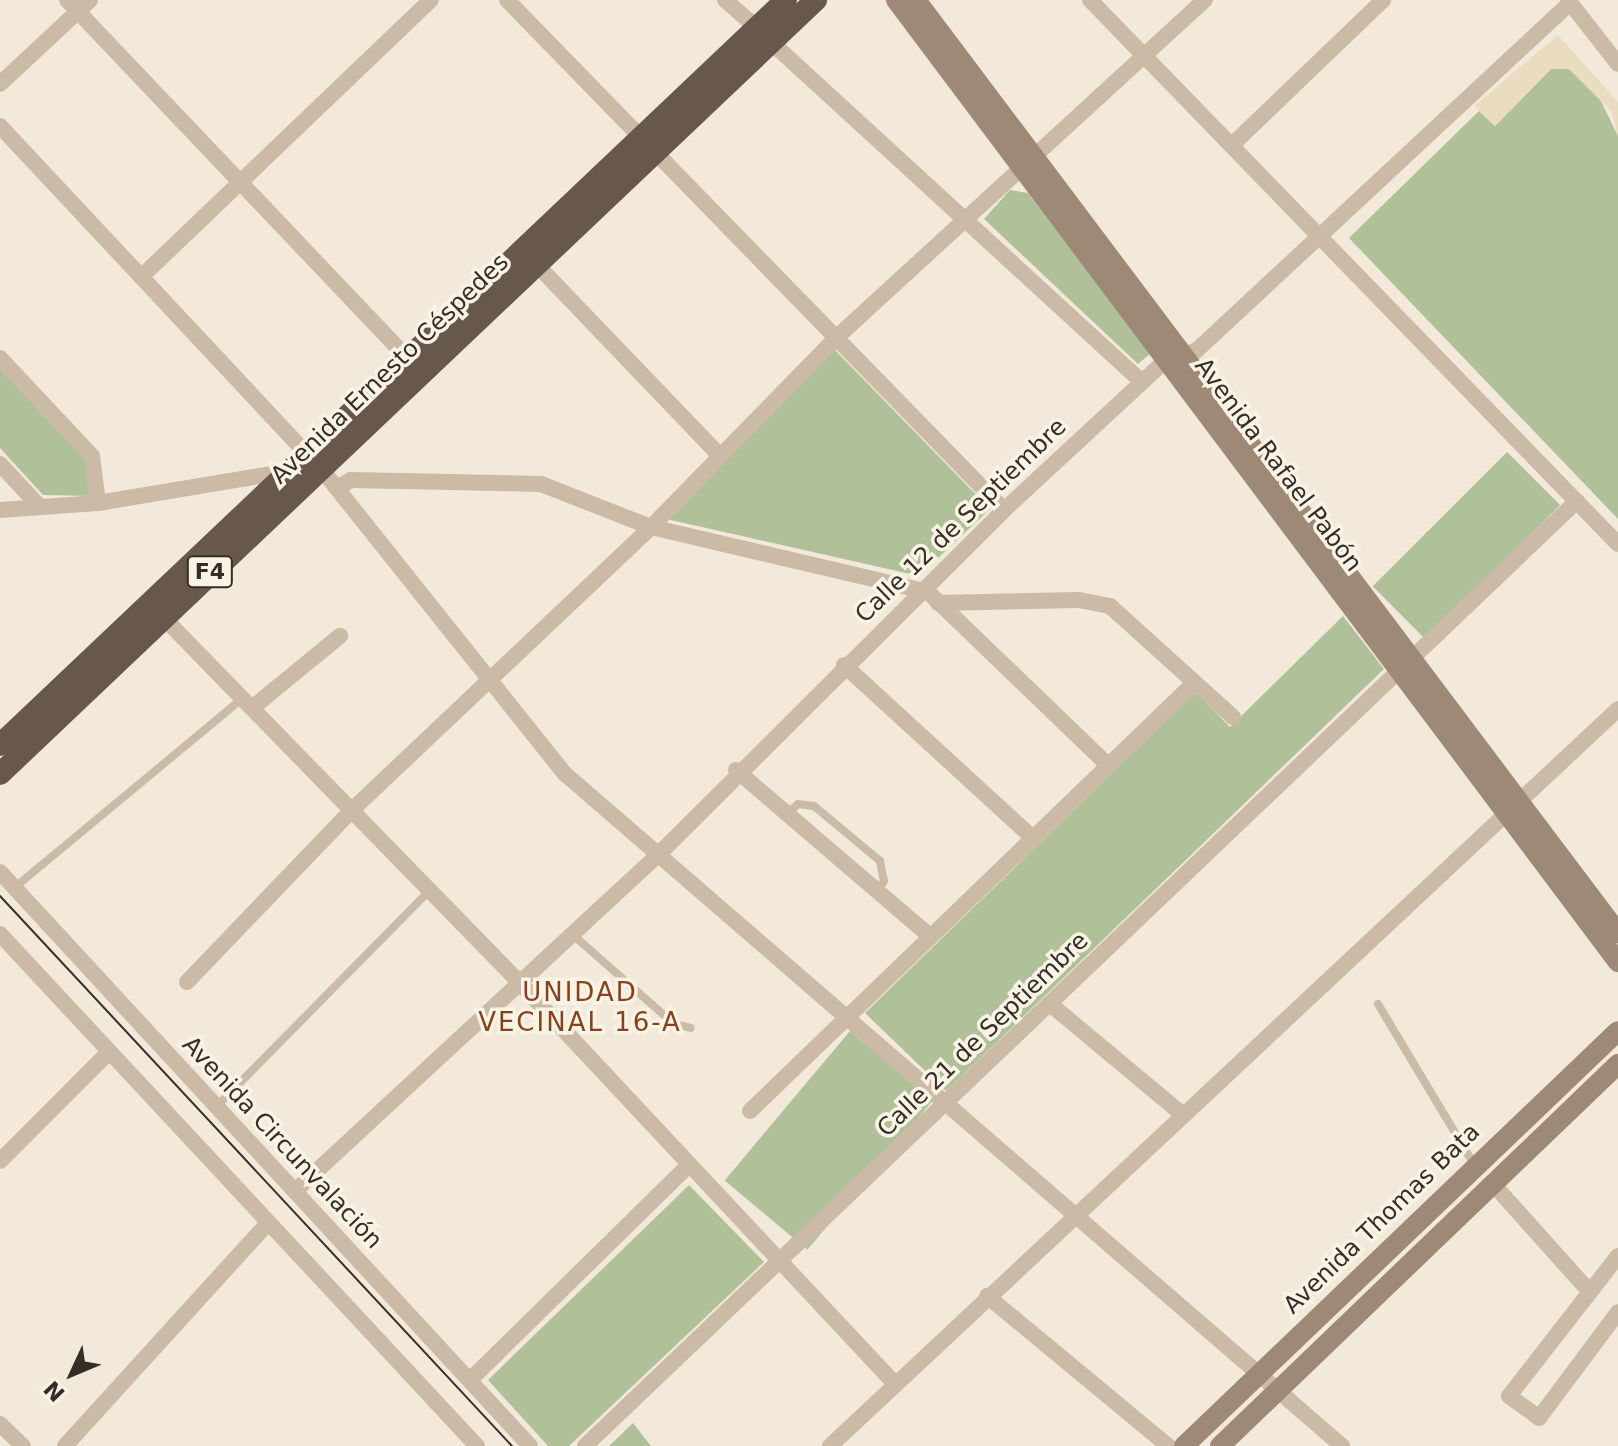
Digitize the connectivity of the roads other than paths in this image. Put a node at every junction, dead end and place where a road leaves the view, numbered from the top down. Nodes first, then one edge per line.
1 (90, 0) edge
2 (431, 0) edge
3 (507, 0) edge
4 (725, 0) edge
5 (786, 0) edge
6 (816, 0) edge
7 (896, 0) edge
8 (916, 0) edge
9 (1090, 0) edge
10 (1205, 0) edge
11 (1383, 0) edge
12 (1569, 1) edge
13 (72, 6) edge
14 (764, 35) junction
15 (1145, 58) junction
16 (1618, 64) edge
17 (0, 84) edge
18 (0, 126) edge
19 (640, 137) junction
20 (1233, 144) junction
21 (657, 154) junction
22 (1029, 164) junction
23 (241, 179) junction
24 (969, 221) junction
25 (1321, 235) junction
26 (537, 265) junction
27 (141, 277) junction
28 (837, 337) junction
29 (1175, 357) junction
30 (0, 358) edge
31 (416, 368) junction
32 (1142, 382) junction
33 (718, 454) junction
34 (0, 464) edge
35 (314, 472) junction
36 (1577, 501) junction
37 (98, 503) junction
38 (40, 507) junction
39 (0, 510) edge
40 (1004, 510) junction
41 (651, 527) junction
42 (1618, 544) edge
43 (933, 598) junction
44 (154, 608) junction
45 (340, 636) dead end
46 (1407, 663) junction
47 (844, 665) junction
48 (491, 683) junction
49 (1194, 683) junction
50 (247, 703) junction
51 (1618, 709) edge
52 (1233, 717) dead end
53 (0, 745) edge
54 (1108, 765) junction
55 (736, 770) junction
56 (0, 774) edge
57 (1512, 806) junction
58 (352, 810) junction
59 (787, 814) junction
60 (1033, 838) junction
61 (659, 854) junction
62 (0, 872) edge
63 (14, 888) junction
64 (430, 890) junction
65 (877, 891) junction
66 (569, 931) junction
67 (1618, 933) edge
68 (0, 934) edge
69 (930, 936) junction
70 (1618, 962) edge
71 (517, 980) junction
72 (187, 982) dead end
73 (1050, 1004) junction
74 (1378, 1004) dead end
75 (847, 1015) junction
76 (691, 1028) dead end
77 (1618, 1031) edge
78 (107, 1054) junction
79 (1618, 1064) edge
80 (947, 1102) junction
81 (216, 1108) junction
82 (750, 1111) dead end
83 (1181, 1113) junction
84 (0, 1161) edge
85 (687, 1167) junction
86 (1475, 1167) junction
87 (1493, 1184) junction
88 (295, 1191) junction
89 (1075, 1212) junction
90 (268, 1223) junction
91 (1618, 1256) edge
92 (780, 1263) junction
93 (1589, 1291) junction
94 (987, 1296) junction
95 (1618, 1312) edge
96 (1261, 1371) junction
97 (470, 1380) junction
98 (895, 1384) junction
99 (1280, 1387) junction
100 (0, 1424) edge
101 (23, 1446) edge
102 (65, 1446) edge
103 (477, 1446) edge
104 (530, 1446) edge
105 (585, 1446) edge
106 (830, 1446) edge
107 (1168, 1446) edge
108 (1184, 1446) edge
109 (1220, 1446) edge
110 (1342, 1446) edge

1 - 13 street
2 - 23 street
3 - 19 street
4 - 14 street
5 - 14 highway, Avenida Ernesto Céspedes / F4
6 - 14 highway, Avenida Ernesto Céspedes / F4
7 - 22 main road, Avenida Rafael Pabón
8 - 22 main road, Avenida Rafael Pabón
9 - 15 street
10 - 15 street
11 - 20 street
12 - 16 street
12 - 25 street, Calle 12 de Septiembre
13 - 17 street
13 - 23 street
14 - 19 highway, Avenida Ernesto Céspedes / F4
14 - 21 highway, Avenida Ernesto Céspedes / F4
14 - 24 street
15 - 20 street
15 - 22 street
18 - 27 street
19 - 21 street
19 - 31 highway, Avenida Ernesto Céspedes / F4
20 - 25 street
21 - 26 highway, Avenida Ernesto Céspedes / F4
21 - 28 street
22 - 24 street
22 - 29 main road, Avenida Rafael Pabón
23 - 27 street
23 - 31 street
24 - 28 street
24 - 32 street
25 - 29 street, Calle 12 de Septiembre
25 - 36 street
26 - 31 highway, Avenida Ernesto Céspedes / F4
26 - 33 street
27 - 35 street
28 - 33 street
28 - 40 street
29 - 32 street, Calle 12 de Septiembre
29 - 46 main road, Avenida Rafael Pabón
30 - 37 street
31 - 35 highway, Avenida Ernesto Céspedes / F4
32 - 40 street, Calle 12 de Septiembre
33 - 41 street
34 - 38 street
35 - 37 street
35 - 41 street
35 - 44 highway, Avenida Ernesto Céspedes / F4
35 - 44 highway, Avenida Ernesto Céspedes / F4
35 - 48 street
36 - 42 street
36 - 46 street, Calle 21 de Septiembre
37 - 38 street
38 - 39 street
40 - 43 street, Calle 12 de Septiembre
41 - 43 street
41 - 48 street
43 - 47 street, Calle 12 de Septiembre
43 - 49 street
43 - 54 street
44 - 50 street
44 - 53 highway, Avenida Ernesto Céspedes / F4
44 - 56 highway, Avenida Ernesto Céspedes / F4
45 - 50 street
46 - 57 main road, Avenida Rafael Pabón
46 - 73 street, Calle 21 de Septiembre
47 - 55 street, Calle 12 de Septiembre
47 - 60 street
48 - 58 street
48 - 61 street
49 - 52 street
49 - 54 street
50 - 58 street
50 - 63 lane
51 - 57 street
54 - 60 street
55 - 59 street
55 - 61 street, Calle 12 de Septiembre
57 - 67 main road, Avenida Rafael Pabón
57 - 70 main road, Avenida Rafael Pabón
57 - 83 street
58 - 64 street
58 - 72 street
59 - 65 street
59 - 65 lane
60 - 69 street
61 - 66 street, Calle 12 de Septiembre
61 - 75 street
62 - 63 street, Avenida Circunvalación
63 - 81 street, Avenida Circunvalación
64 - 71 street
64 - 81 lane
65 - 69 street
66 - 71 street, Calle 12 de Septiembre
66 - 76 lane
68 - 78 street
69 - 75 street
71 - 85 street
71 - 88 street, Calle 12 de Septiembre
73 - 80 street, Calle 21 de Septiembre
73 - 83 street
74 - 86 lane
75 - 80 street
75 - 82 street
77 - 86 main road, Avenida Thomas Bata
78 - 84 street
78 - 90 street
79 - 87 main road, Avenida Thomas Bata
80 - 89 street
80 - 92 street, Calle 21 de Septiembre
81 - 88 street, Avenida Circunvalación
83 - 89 street
85 - 92 street
85 - 97 street
86 - 96 main road, Avenida Thomas Bata
87 - 93 street
87 - 99 main road, Avenida Thomas Bata
88 - 97 street, Avenida Circunvalación
89 - 94 street
89 - 96 street
90 - 102 street
90 - 103 street
91 - 93 street
92 - 98 street
92 - 105 street, Calle 21 de Septiembre
93 - 95 street
94 - 98 street
94 - 107 street
96 - 99 street
96 - 108 main road, Avenida Thomas Bata
97 - 104 street, Avenida Circunvalación
98 - 106 street
99 - 109 main road, Avenida Thomas Bata
99 - 110 street
100 - 101 street

